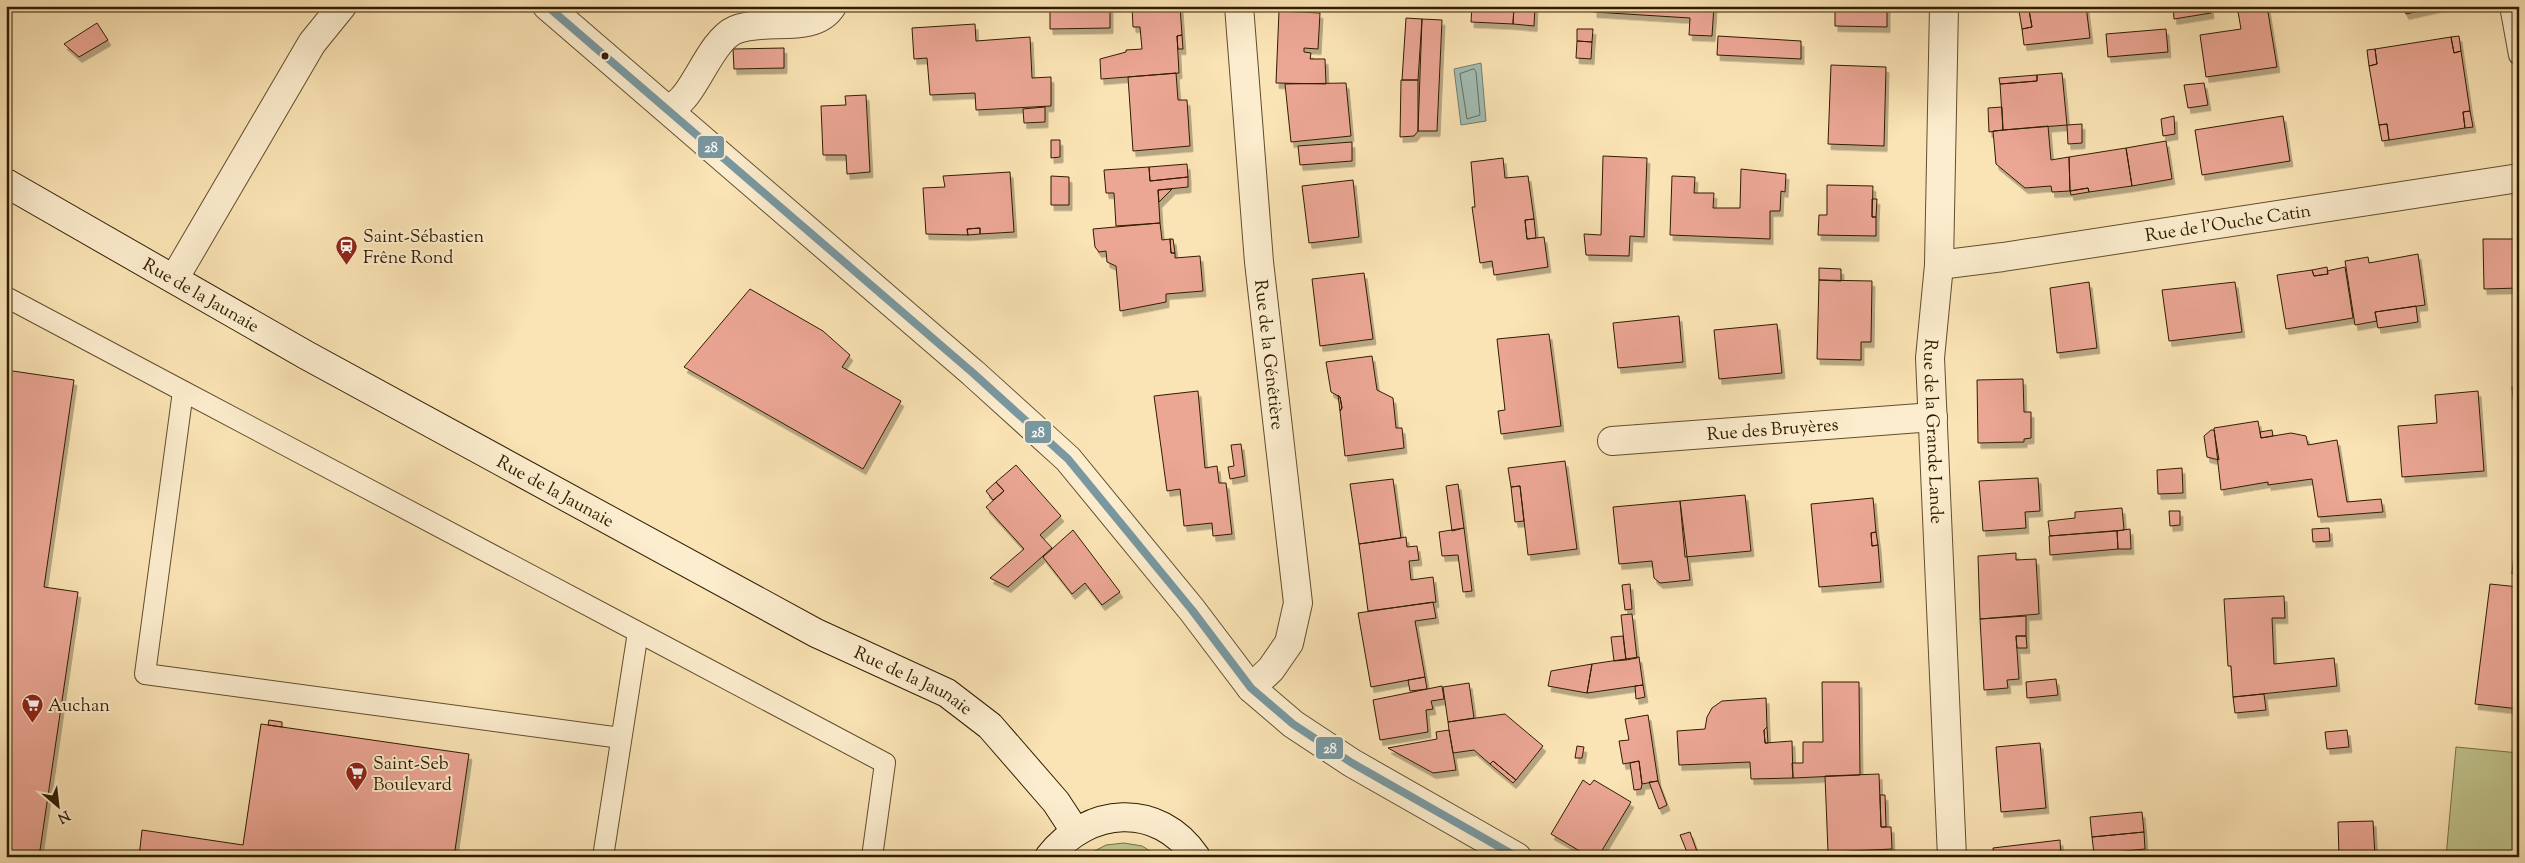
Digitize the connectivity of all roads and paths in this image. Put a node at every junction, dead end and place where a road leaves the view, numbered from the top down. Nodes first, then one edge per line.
1 (342, 6) edge
2 (547, 6) edge
3 (832, 6) edge
4 (1239, 6) edge
5 (1944, 6) edge
6 (2510, 6) edge
7 (2519, 55) edge
8 (669, 109) junction
9 (2519, 178) edge
10 (6, 183) edge
11 (1939, 265) junction
12 (174, 279) junction
13 (6, 297) edge
14 (182, 391) junction
15 (1933, 417) junction
16 (1612, 441) dead end
17 (638, 632) junction
18 (1251, 688) junction
19 (621, 738) junction
20 (1074, 831) junction
21 (603, 857) edge
22 (872, 857) edge
23 (1049, 857) edge
24 (1196, 857) edge
25 (1517, 857) edge
26 (1952, 857) edge

1 - 12 street
2 - 8 street
3 - 8 street
4 - 18 street, Rue de la Génêtière
5 - 11 street, Rue de la Grande Lande
6 - 7 lane
8 - 18 street
9 - 11 street, Rue de l'Ouche Catin
10 - 12 street, Rue de la Jaunaie
11 - 15 street, Rue de la Grande Lande
12 - 20 street, Rue de la Jaunaie
13 - 14 lane
14 - 17 lane
14 - 19 lane
15 - 16 street, Rue des Bruyères
15 - 26 street, Rue de la Grande Lande
17 - 19 lane
17 - 22 lane
18 - 25 street
19 - 21 lane
20 - 23 street
20 - 24 street

